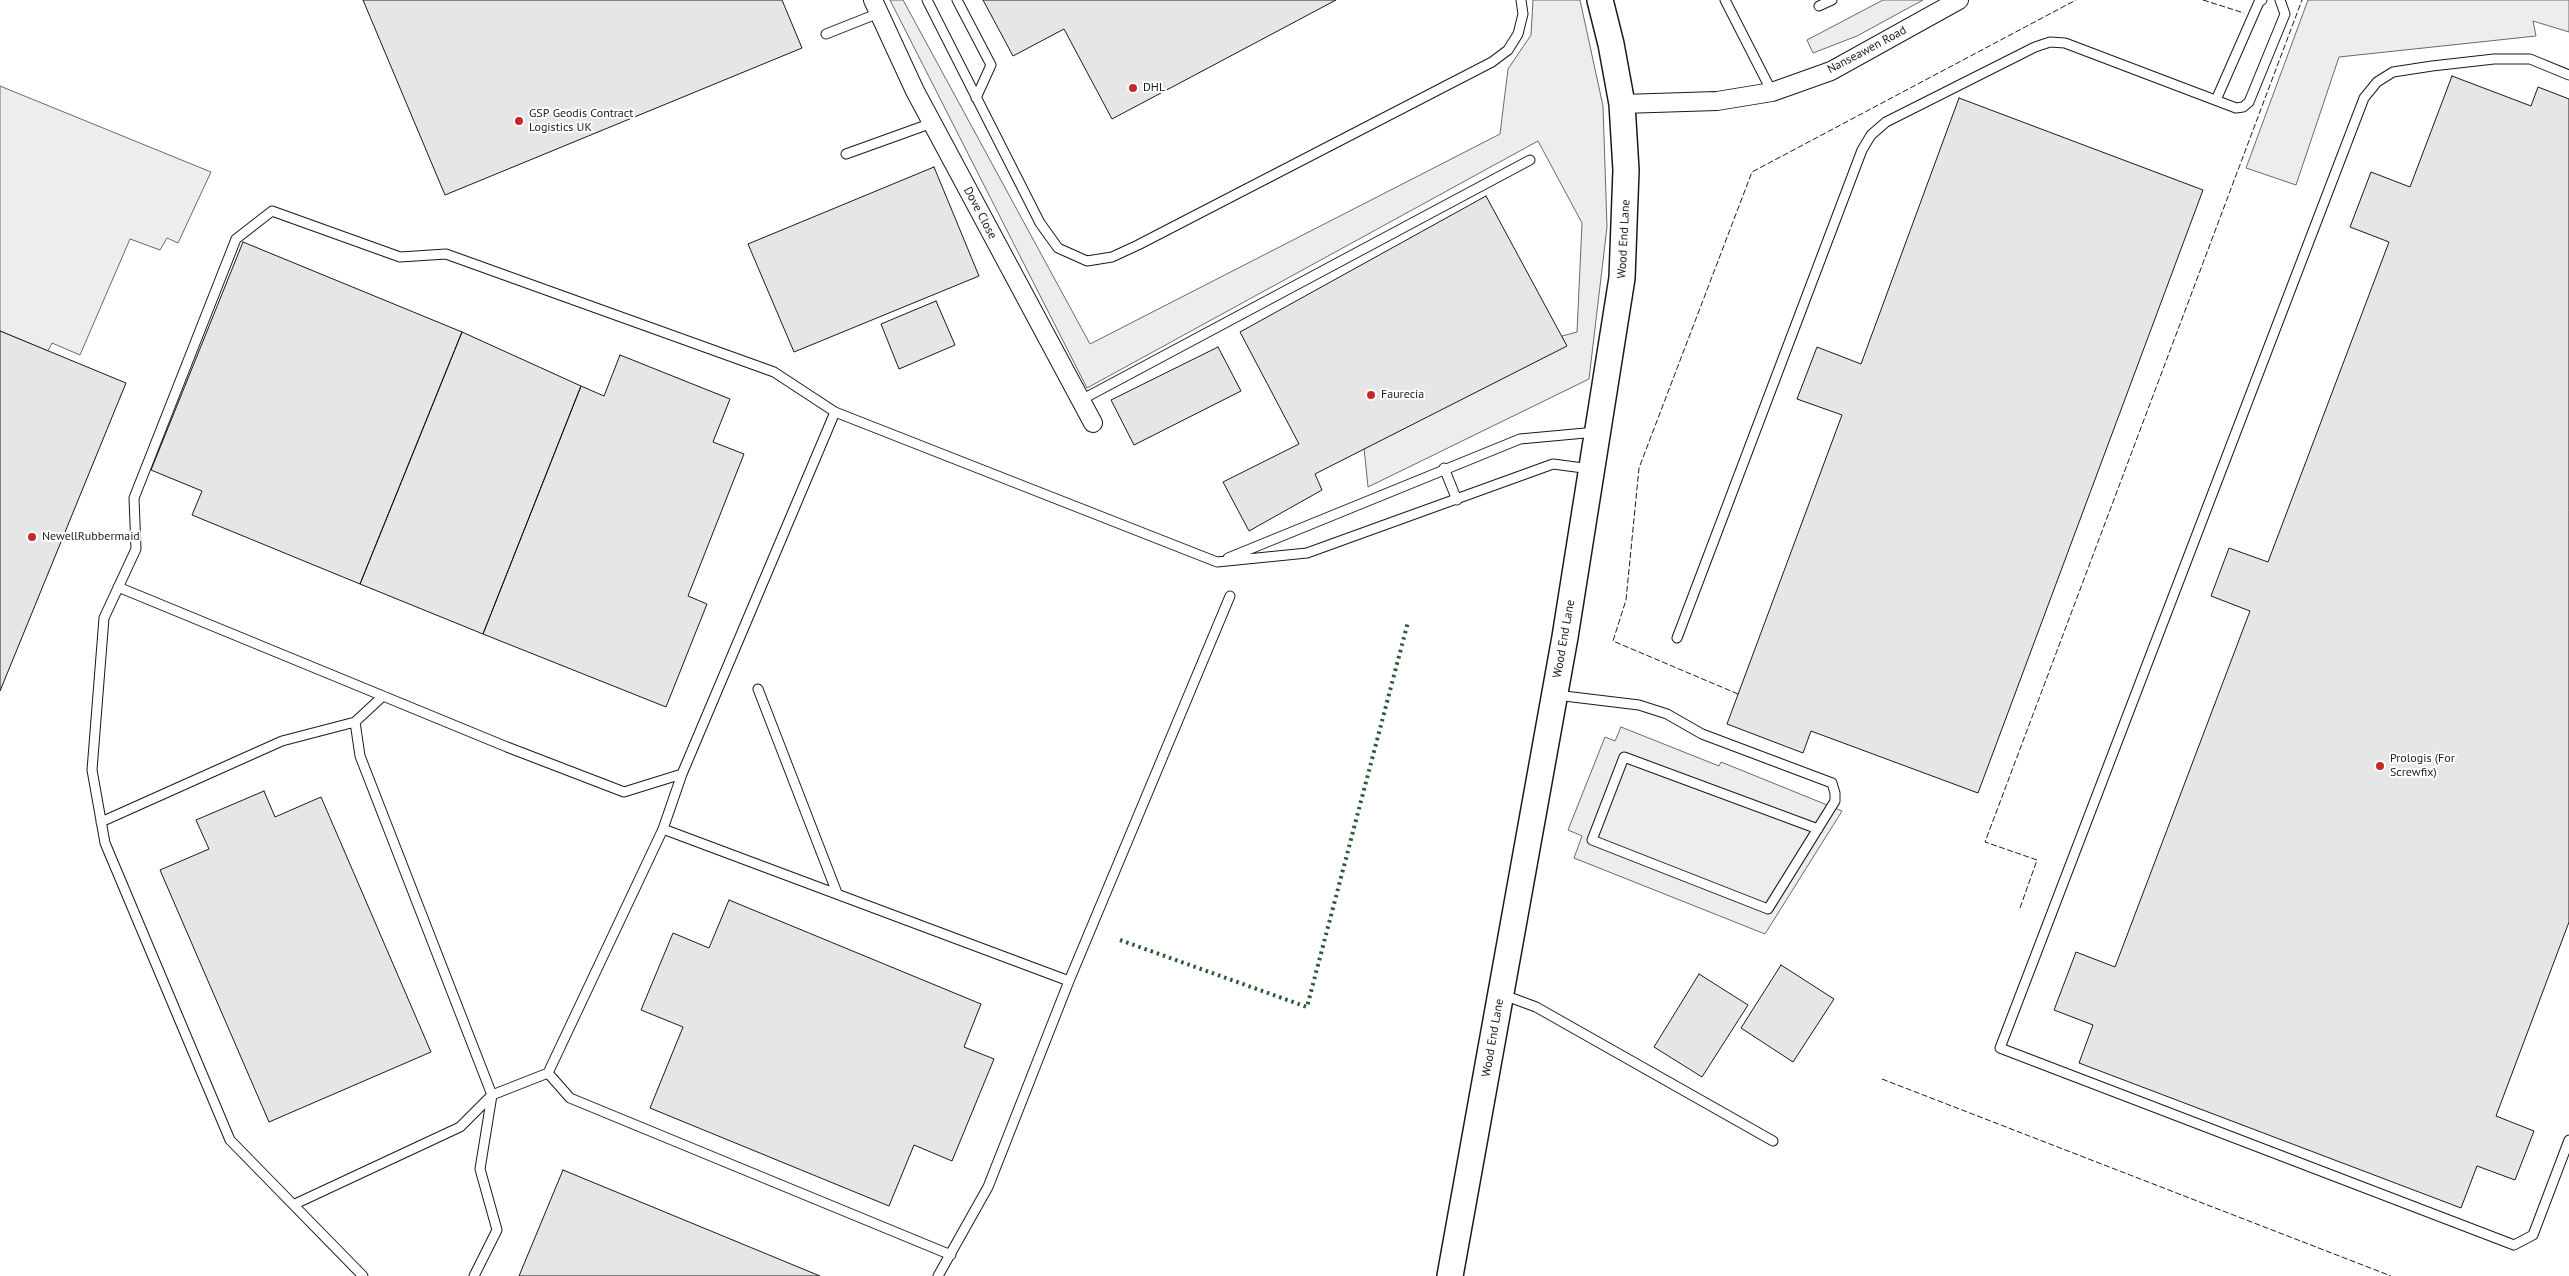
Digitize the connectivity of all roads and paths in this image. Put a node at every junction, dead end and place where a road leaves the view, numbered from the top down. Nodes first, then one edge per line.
1 (927, 0) edge
2 (957, 0) edge
3 (1521, 0) edge
4 (1600, 0) edge
5 (1725, 0) edge
6 (1832, 0) edge
7 (1959, 0) edge
8 (2262, 0) edge
9 (2280, 0) edge
10 (1819, 6) dead end
11 (876, 7) edge
12 (826, 34) dead end
13 (2569, 75) edge
14 (1772, 92) junction
15 (976, 98) junction
16 (2216, 100) junction
17 (1622, 104) junction
18 (932, 123) junction
19 (846, 154) dead end
20 (1530, 160) dead end
21 (1081, 400) junction
22 (835, 412) junction
23 (1093, 423) dead end
24 (1590, 432) junction
25 (1444, 468) junction
26 (1591, 469) junction
27 (1456, 500) junction
28 (1217, 562) junction
29 (118, 587) junction
30 (1230, 596) dead end
31 (1677, 638) dead end
32 (758, 688) dead end
33 (1555, 695) junction
34 (383, 696) junction
35 (355, 722) junction
36 (682, 774) junction
37 (101, 822) junction
38 (663, 829) junction
39 (1818, 829) junction
40 (837, 893) junction
41 (1069, 982) junction
42 (1501, 994) junction
43 (548, 1073) junction
44 (492, 1095) junction
45 (2569, 1140) edge
46 (1773, 1141) dead end
47 (295, 1204) junction
48 (950, 1255) junction
49 (363, 1276) edge
50 (474, 1276) edge
51 (938, 1276) edge
52 (1450, 1276) edge

1 - 15 lane
2 - 15 lane
3 - 15 lane
4 - 17 street, Wood End Lane
5 - 14 lane
6 - 10 lane
7 - 14 street, Nanseawen Road
8 - 16 lane
9 - 16 lane
11 - 12 lane
11 - 18 street, Dove Close
13 - 45 lane
14 - 17 street, Nanseawen Road
16 - 31 lane
17 - 24 street, Wood End Lane
18 - 19 lane
18 - 21 street, Dove Close
20 - 21 lane
21 - 23 street, Dove Close
22 - 28 lane
22 - 29 lane
22 - 36 lane
24 - 25 lane
24 - 26 street, Wood End Lane
25 - 27 lane
25 - 28 lane
26 - 27 lane
26 - 33 street, Wood End Lane
27 - 28 lane
29 - 34 lane
29 - 37 lane
30 - 41 lane
32 - 40 lane
33 - 39 lane
33 - 42 street, Wood End Lane
34 - 35 lane
34 - 36 lane
35 - 37 lane
35 - 44 lane
36 - 38 lane
37 - 47 lane
38 - 40 lane
38 - 43 lane
39 - 39 lane
40 - 41 lane
41 - 48 lane
42 - 46 lane
42 - 52 street, Wood End Lane
43 - 44 lane
43 - 48 lane
44 - 47 lane
44 - 50 lane
47 - 49 lane
48 - 51 lane

